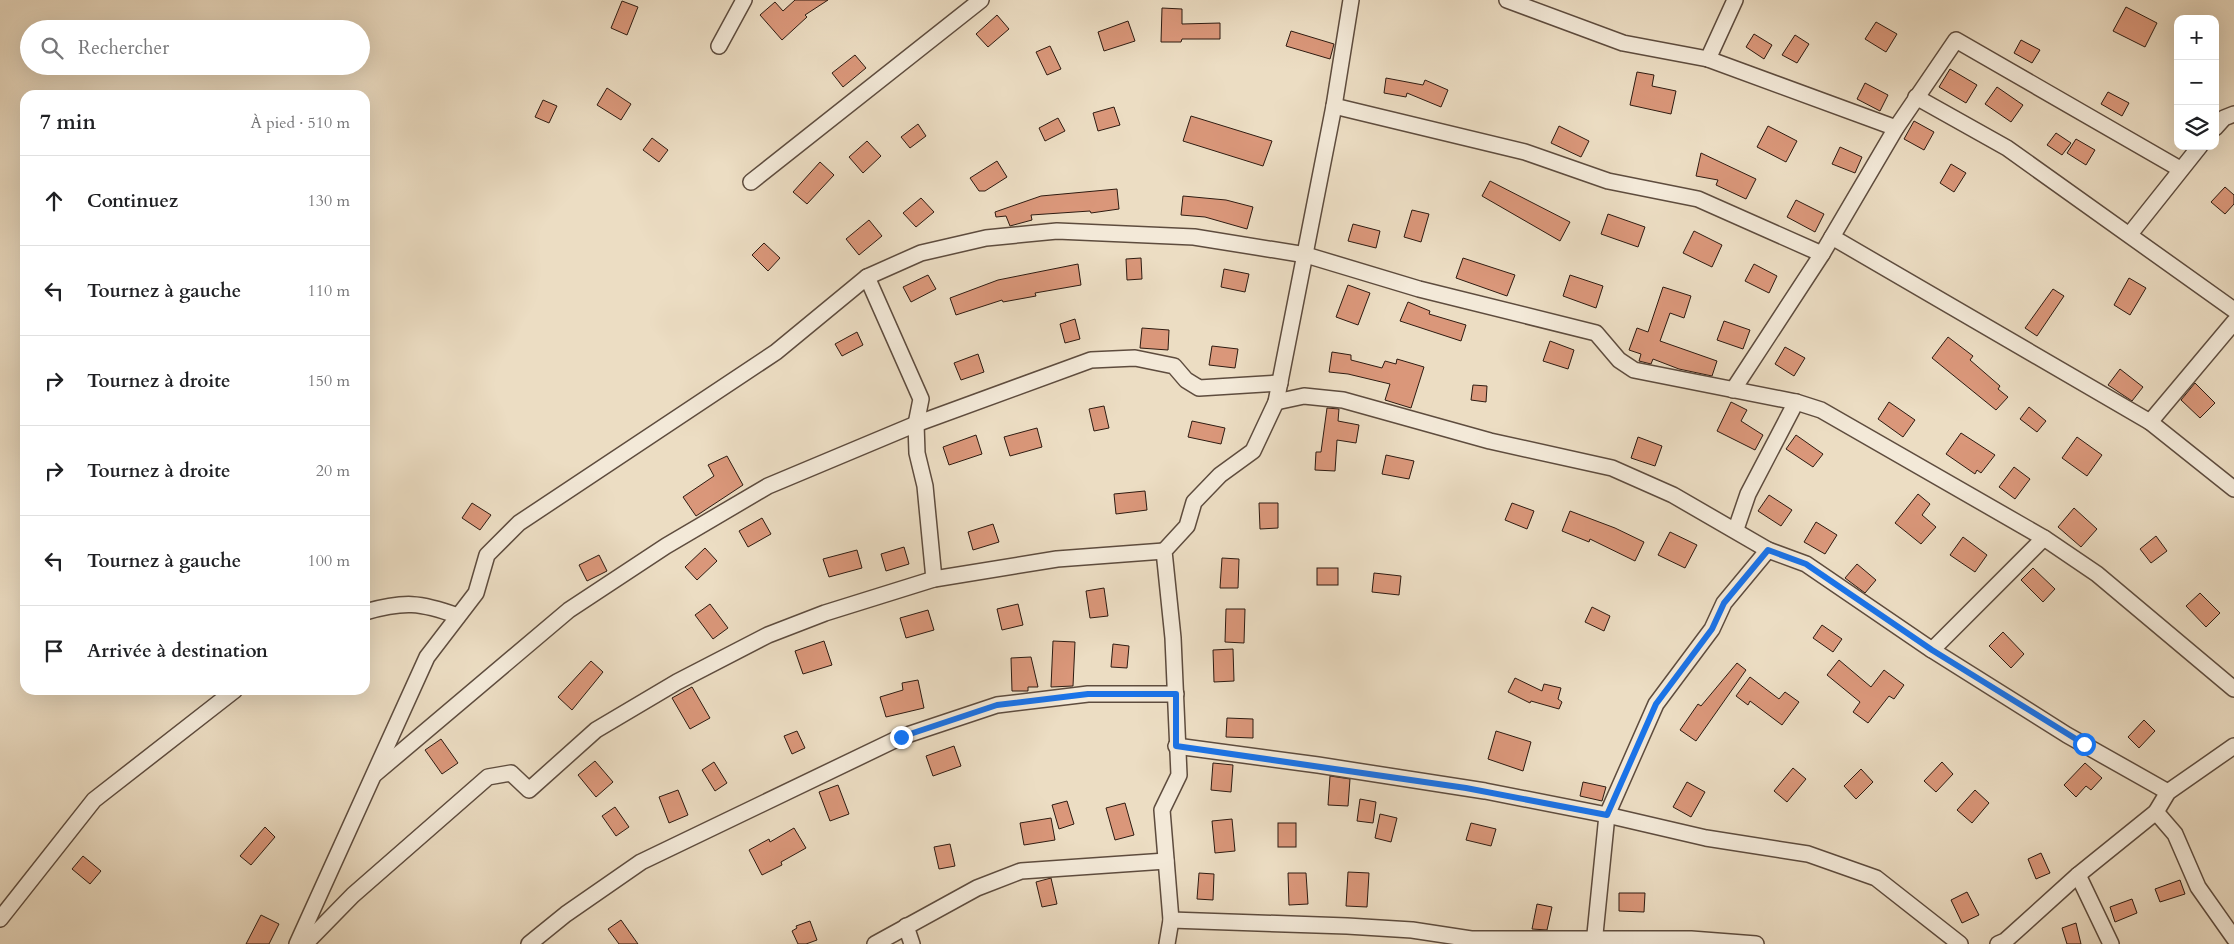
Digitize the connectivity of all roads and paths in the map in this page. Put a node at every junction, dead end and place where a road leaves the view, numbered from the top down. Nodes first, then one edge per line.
1 (744, 0) edge
2 (981, 0) edge
3 (1351, 0) edge
4 (1507, 0) edge
5 (1735, 0) edge
6 (719, 46) dead end
7 (1708, 58) junction
8 (1916, 97) junction
9 (1334, 106) junction
10 (2234, 114) edge
11 (2219, 124) edge
12 (1896, 128) junction
13 (2197, 150) edge
14 (2180, 169) junction
15 (751, 182) dead end
16 (2130, 234) junction
17 (1832, 237) junction
18 (1306, 254) junction
19 (1822, 254) junction
20 (867, 278) junction
21 (2234, 310) edge
22 (2234, 322) edge
23 (1280, 383) junction
24 (1733, 390) junction
25 (1276, 402) junction
26 (1796, 402) junction
27 (2150, 422) junction
28 (916, 424) junction
29 (2234, 489) edge
30 (1736, 530) junction
31 (2044, 538) junction
32 (1768, 550) junction
33 (1164, 551) junction
34 (934, 579) junction
35 (370, 611) edge
36 (458, 616) junction
37 (1932, 650) junction
38 (2234, 689) edge
39 (1176, 694) junction
40 (229, 695) edge
41 (1176, 746) junction
42 (2234, 746) edge
43 (372, 777) junction
44 (2168, 792) junction
45 (2156, 812) junction
46 (1607, 815) junction
47 (1166, 861) junction
48 (2078, 875) junction
49 (0, 919) edge
50 (1171, 920) junction
51 (906, 926) junction
52 (2234, 938) edge
53 (1594, 942) edge
54 (297, 944) edge
55 (305, 944) edge
56 (528, 944) edge
57 (874, 944) edge
58 (912, 944) edge
59 (1167, 944) edge
60 (1756, 944) edge
61 (1960, 944) edge
62 (1998, 944) edge
63 (2111, 944) edge

1 - 6 street
2 - 15 street
3 - 9 street
4 - 7 street
5 - 7 street
7 - 12 street
8 - 12 street
8 - 14 street
8 - 16 street
9 - 18 street
9 - 19 street
10 - 11 street
12 - 17 street
13 - 14 street
14 - 16 street
16 - 21 street
17 - 19 street
17 - 27 street
18 - 20 street
18 - 23 street
18 - 24 street
19 - 24 street
20 - 28 street
20 - 36 street
22 - 27 street
23 - 25 street
23 - 28 street
24 - 26 street
25 - 30 street
25 - 33 street
26 - 30 street
26 - 31 street
27 - 29 street
28 - 34 street
28 - 43 street
30 - 32 street
31 - 37 street
31 - 38 street
32 - 37 street
32 - 46 street
33 - 34 street
33 - 39 street
34 - 55 street
35 - 36 street
36 - 43 street
37 - 44 street
39 - 41 street
39 - 56 street
40 - 49 street
41 - 46 street
41 - 47 street
42 - 44 street
43 - 54 street
44 - 45 street
45 - 48 street
45 - 52 street
46 - 53 street
46 - 61 street
47 - 50 street
47 - 51 street
48 - 62 street
48 - 63 street
50 - 53 street
50 - 59 street
51 - 57 street
51 - 58 street
53 - 60 street

